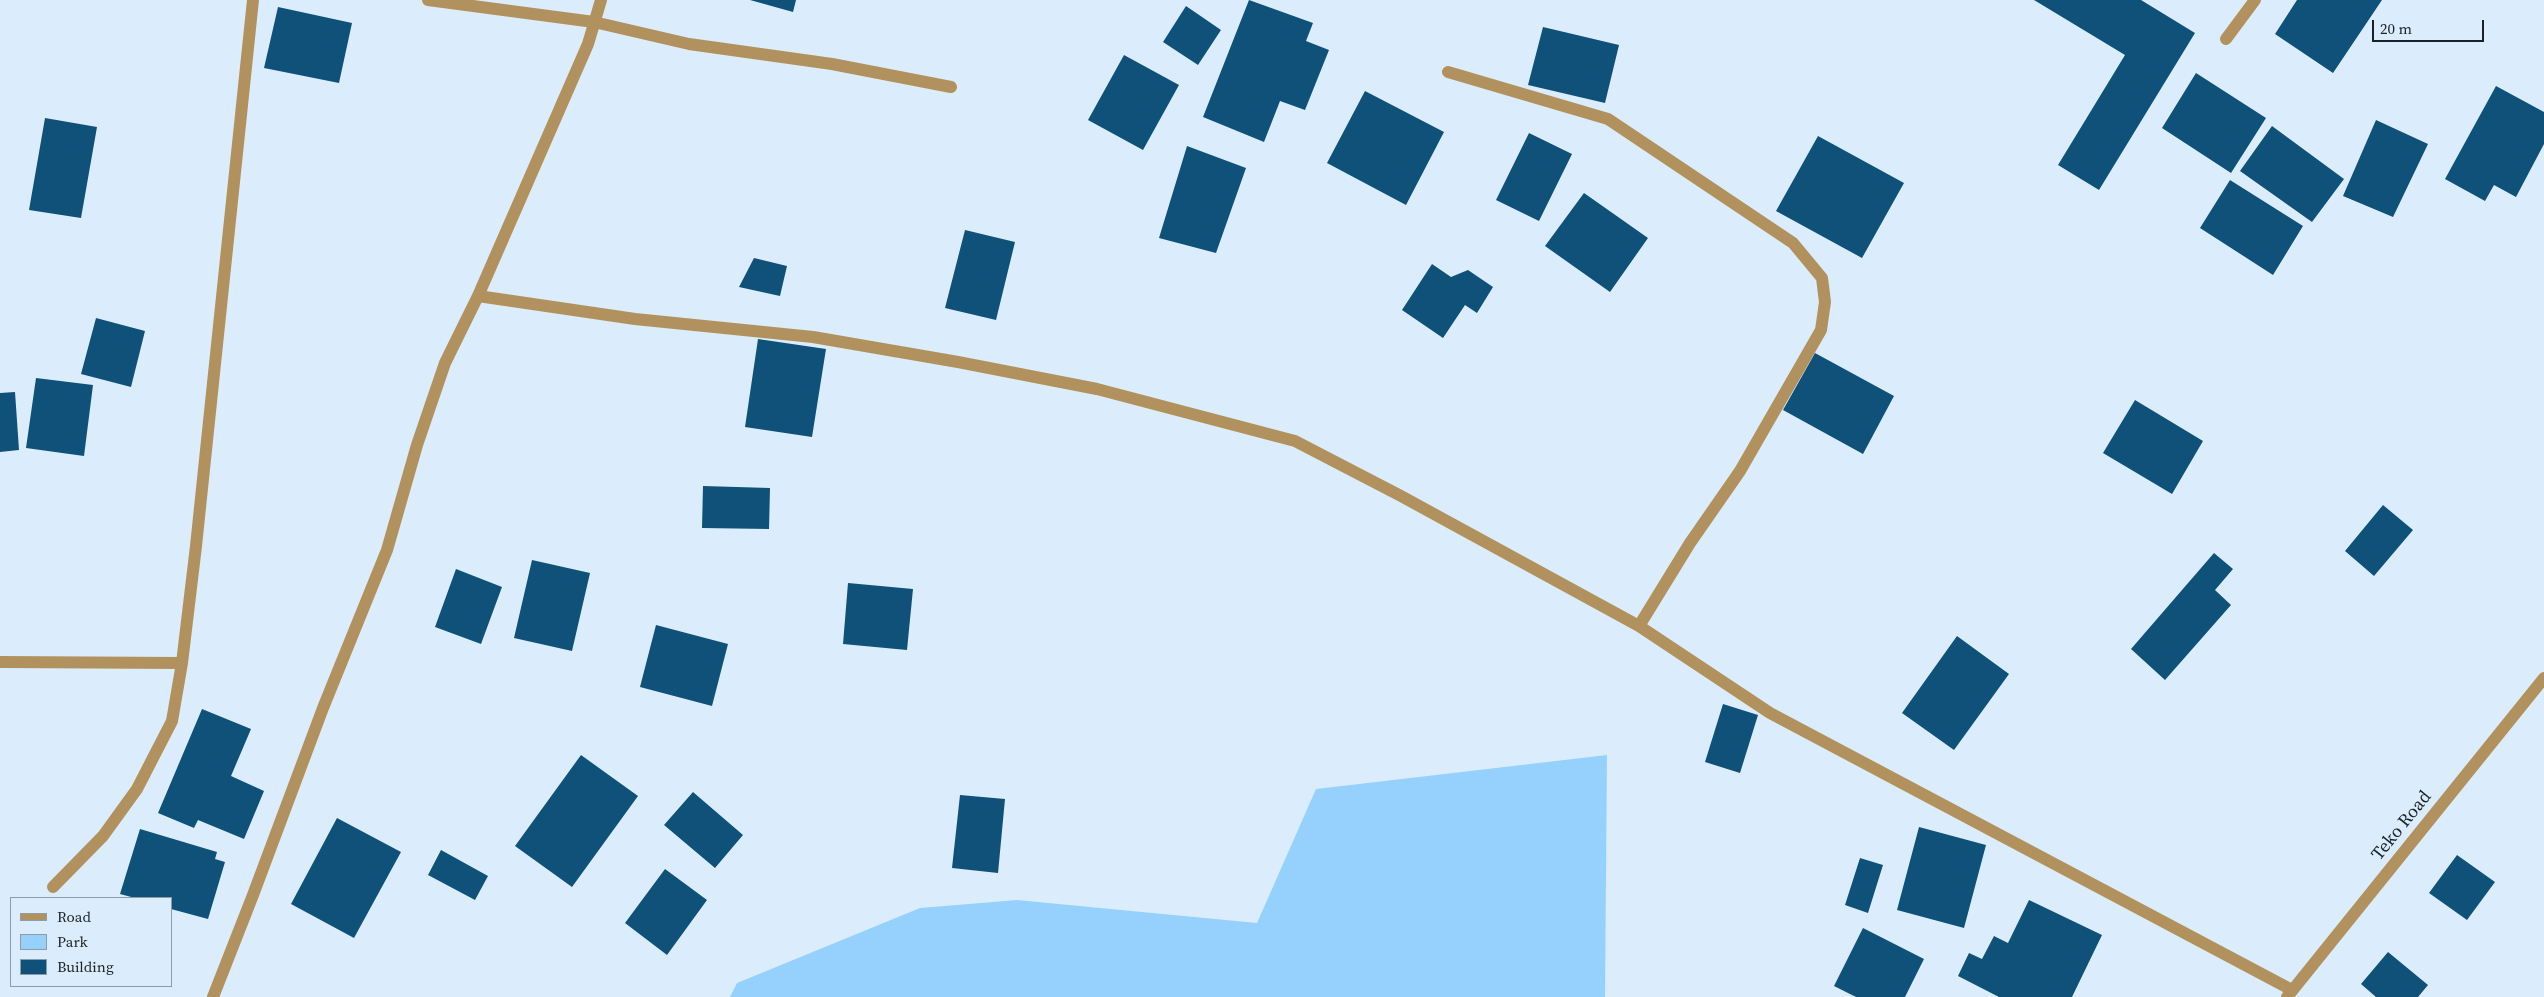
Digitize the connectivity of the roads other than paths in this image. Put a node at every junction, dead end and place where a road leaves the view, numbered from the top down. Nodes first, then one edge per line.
1 (253, 0) edge
2 (428, 0) edge
3 (601, 0) edge
4 (2254, 0) edge
5 (594, 22) junction
6 (2226, 39) dead end
7 (1448, 72) dead end
8 (951, 87) dead end
9 (478, 296) junction
10 (1639, 626) junction
11 (0, 662) edge
12 (182, 663) junction
13 (2544, 678) edge
14 (54, 887) dead end
15 (2289, 994) edge
16 (213, 997) edge

1 - 12 street
2 - 5 street
3 - 5 street
4 - 6 street
5 - 8 street
5 - 9 street
7 - 10 street
9 - 10 street
9 - 16 street
10 - 15 street
11 - 12 street
12 - 14 street
13 - 15 street, Teko Road

